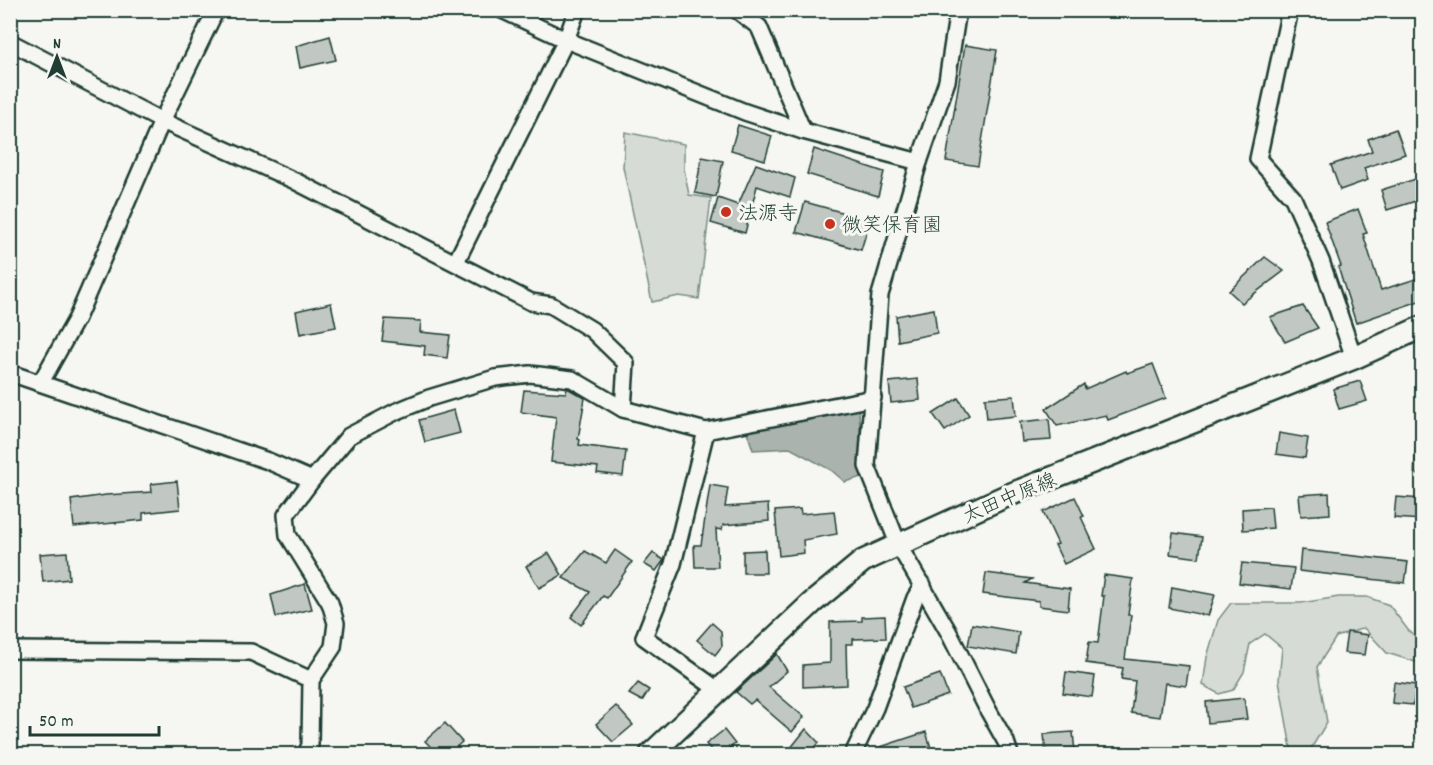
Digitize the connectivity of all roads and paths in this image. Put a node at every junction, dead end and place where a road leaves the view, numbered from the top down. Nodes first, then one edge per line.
1 (216, 10) edge
2 (502, 10) edge
3 (577, 10) edge
4 (737, 10) edge
5 (958, 10) edge
6 (1290, 10) edge
7 (566, 39) junction
8 (10, 42) edge
9 (162, 121) junction
10 (803, 131) junction
11 (919, 162) junction
12 (456, 262) junction
13 (1422, 327) edge
14 (1354, 358) junction
15 (10, 373) edge
16 (41, 382) junction
17 (873, 398) junction
18 (623, 409) junction
19 (706, 431) junction
20 (312, 480) junction
21 (899, 546) junction
22 (923, 585) junction
23 (10, 650) edge
24 (311, 680) junction
25 (718, 690) junction
26 (306, 754) edge
27 (651, 754) edge
28 (853, 754) edge
29 (1010, 754) edge

1 - 9 street
2 - 7 street
3 - 7 street
4 - 10 street
5 - 11 street
6 - 14 street
7 - 10 street
7 - 12 street
8 - 9 street
9 - 12 street
9 - 16 street
10 - 11 street
11 - 17 street
12 - 18 street
13 - 14 main road, 太田中原線
14 - 21 main road, 太田中原線
15 - 16 street
16 - 20 street
17 - 19 street
17 - 21 street
18 - 19 street
18 - 20 street
19 - 25 street
20 - 24 street
21 - 22 street
21 - 25 main road, 太田中原線
22 - 28 street
22 - 29 street
23 - 24 street
24 - 26 street
25 - 27 main road, 太田中原線

